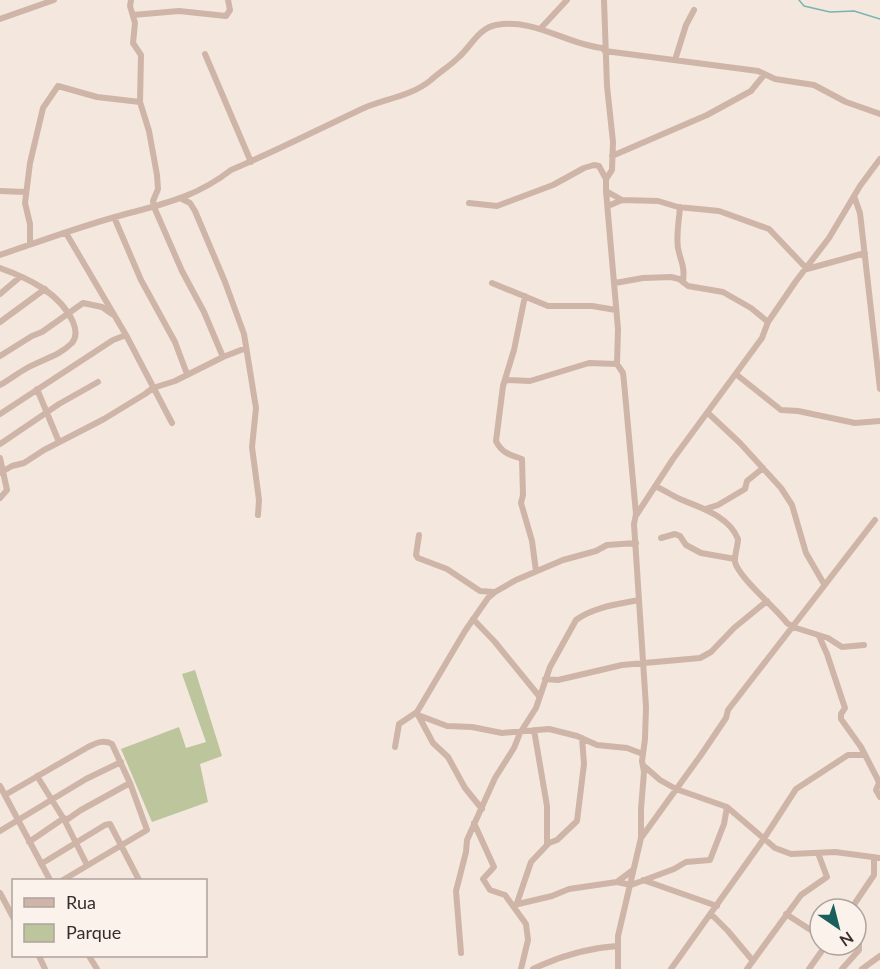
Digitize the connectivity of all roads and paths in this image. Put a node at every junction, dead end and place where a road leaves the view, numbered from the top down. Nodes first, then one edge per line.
1 (54, 0) edge
2 (124, 0) edge
3 (228, 0) edge
4 (567, 0) edge
5 (604, 0) edge
6 (130, 3) edge
7 (694, 10) dead end
8 (133, 15) junction
9 (2, 17) edge
10 (542, 28) junction
11 (606, 51) junction
12 (205, 54) dead end
13 (675, 60) junction
14 (764, 75) junction
15 (140, 102) junction
16 (880, 114) edge
17 (612, 156) junction
18 (880, 159) edge
19 (251, 162) junction
20 (606, 179) junction
21 (0, 191) edge
22 (606, 191) junction
23 (26, 192) junction
24 (854, 196) junction
25 (182, 199) junction
26 (622, 200) junction
27 (469, 203) dead end
28 (608, 206) junction
29 (154, 207) junction
30 (680, 207) junction
31 (114, 217) junction
32 (66, 233) junction
33 (30, 244) junction
34 (865, 253) junction
35 (0, 255) edge
36 (0, 268) edge
37 (807, 269) junction
38 (20, 276) junction
39 (683, 282) junction
40 (492, 283) dead end
41 (615, 283) junction
42 (45, 289) junction
43 (0, 294) edge
44 (525, 296) junction
45 (616, 310) junction
46 (68, 313) junction
47 (114, 316) junction
48 (0, 322) edge
49 (768, 322) junction
50 (126, 335) junction
51 (246, 348) junction
52 (0, 356) edge
53 (223, 357) junction
54 (616, 364) junction
55 (187, 374) junction
56 (737, 375) junction
57 (506, 380) junction
58 (98, 382) dead end
59 (0, 386) edge
60 (153, 387) junction
61 (37, 389) junction
62 (880, 389) edge
63 (47, 412) junction
64 (708, 413) junction
65 (0, 414) edge
66 (880, 421) edge
67 (172, 423) dead end
68 (59, 442) junction
69 (0, 444) edge
70 (0, 458) edge
71 (763, 468) junction
72 (2, 471) edge
73 (655, 486) junction
74 (0, 498) edge
75 (705, 509) junction
76 (636, 514) junction
77 (258, 515) dead end
78 (875, 520) dead end
79 (419, 536) dead end
80 (660, 538) dead end
81 (636, 543) junction
82 (735, 559) junction
83 (536, 571) junction
84 (824, 584) junction
85 (495, 592) junction
86 (639, 600) junction
87 (767, 601) junction
88 (473, 619) junction
89 (793, 627) junction
90 (819, 636) junction
91 (864, 645) dead end
92 (643, 663) junction
93 (545, 679) junction
94 (539, 696) junction
95 (417, 714) junction
96 (534, 730) junction
97 (520, 733) junction
98 (582, 738) junction
99 (395, 747) dead end
100 (644, 754) junction
101 (865, 755) junction
102 (121, 762) junction
103 (643, 765) junction
104 (37, 776) junction
105 (130, 783) junction
106 (0, 786) edge
107 (676, 789) junction
108 (5, 795) junction
109 (880, 797) edge
110 (52, 799) junction
111 (727, 807) junction
112 (482, 809) junction
113 (19, 820) junction
114 (64, 820) junction
115 (474, 823) junction
116 (0, 831) edge
117 (641, 838) junction
118 (763, 840) junction
119 (29, 842) junction
120 (77, 842) junction
121 (547, 845) junction
122 (122, 846) junction
123 (818, 853) junction
124 (877, 858) edge
125 (41, 864) junction
126 (87, 865) junction
127 (633, 870) junction
128 (49, 879) edge
129 (65, 879) edge
130 (138, 879) edge
131 (643, 880) junction
132 (617, 882) junction
133 (631, 885) junction
134 (0, 893) edge
135 (859, 897) edge
136 (515, 904) junction
137 (717, 906) junction
138 (711, 914) junction
139 (786, 914) junction
140 (12, 915) edge
141 (808, 928) edge
142 (617, 946) junction
143 (461, 953) dead end
144 (880, 956) edge
145 (853, 957) edge
146 (753, 961) junction
147 (521, 969) edge
148 (533, 969) edge
149 (618, 969) edge
150 (671, 969) edge
151 (747, 969) edge
152 (842, 969) edge
153 (862, 969) edge

1 - 9 street
2 - 6 street
3 - 8 street
4 - 10 street
5 - 11 street
6 - 8 street
7 - 13 street
8 - 15 street
10 - 11 street
10 - 19 street
11 - 13 street
11 - 17 street
12 - 19 street
13 - 14 street
14 - 16 street
14 - 17 street
15 - 23 street
15 - 29 street
17 - 20 street
18 - 24 street
19 - 25 street
20 - 22 street
20 - 27 street
21 - 23 street
22 - 26 street
22 - 28 street
23 - 33 street
24 - 34 street
24 - 37 street
25 - 29 street
25 - 51 street
26 - 28 street
26 - 30 street
28 - 41 street
29 - 31 street
29 - 53 street
30 - 37 street
30 - 39 street
31 - 32 street
31 - 55 street
32 - 33 street
32 - 47 street
33 - 35 street
34 - 37 street
34 - 62 street
36 - 38 street
37 - 49 street
38 - 42 street
38 - 43 street
39 - 41 street
39 - 49 street
40 - 44 street
41 - 45 street
42 - 46 street
42 - 48 street
44 - 45 street
44 - 57 street
45 - 54 street
46 - 47 street
46 - 52 street
46 - 59 street
47 - 50 street
49 - 56 street
50 - 60 street
50 - 61 street
51 - 53 street
51 - 77 street
53 - 55 street
54 - 57 street
54 - 76 street
55 - 60 street
56 - 64 street
56 - 66 street
57 - 83 street
58 - 63 street
60 - 67 street
60 - 68 street
61 - 63 street
61 - 65 street
63 - 68 street
63 - 69 street
64 - 71 street
64 - 73 street
68 - 72 street
70 - 72 street
71 - 75 street
71 - 84 street
72 - 74 street
73 - 75 street
73 - 76 street
75 - 82 street
76 - 81 street
78 - 84 street
79 - 85 street
80 - 82 street
81 - 83 street
81 - 86 street
82 - 87 street
83 - 85 street
84 - 89 street
85 - 88 street
86 - 92 street
86 - 93 street
87 - 89 street
87 - 92 street
88 - 94 street
88 - 95 street
89 - 90 street
89 - 107 street
90 - 91 street
90 - 101 street
92 - 93 street
92 - 100 street
93 - 94 street
94 - 97 street
95 - 97 street
95 - 99 street
95 - 112 street
96 - 97 street
96 - 98 street
96 - 121 street
97 - 112 street
98 - 100 street
98 - 121 street
100 - 103 street
101 - 109 street
101 - 118 street
102 - 104 street
102 - 105 street
102 - 110 street
103 - 107 street
103 - 117 street
104 - 108 street
104 - 110 street
105 - 114 street
105 - 122 street
106 - 108 street
107 - 111 street
107 - 117 street
108 - 113 street
110 - 113 street
110 - 114 street
111 - 118 street
111 - 131 street
112 - 115 street
113 - 116 street
113 - 119 street
114 - 119 street
114 - 120 street
115 - 136 street
115 - 143 street
117 - 127 street
118 - 123 street
118 - 137 street
119 - 125 street
120 - 122 street
120 - 125 street
120 - 126 street
121 - 136 street
122 - 126 street
122 - 130 street
123 - 124 street
123 - 139 street
124 - 135 street
125 - 128 street
126 - 129 street
127 - 132 street
127 - 133 street
131 - 133 street
131 - 137 street
132 - 133 street
132 - 136 street
133 - 142 street
134 - 140 street
136 - 147 street
137 - 138 street
138 - 146 street
138 - 150 street
139 - 141 street
139 - 146 street
142 - 148 street
142 - 149 street
144 - 153 street
145 - 152 street
146 - 151 street

